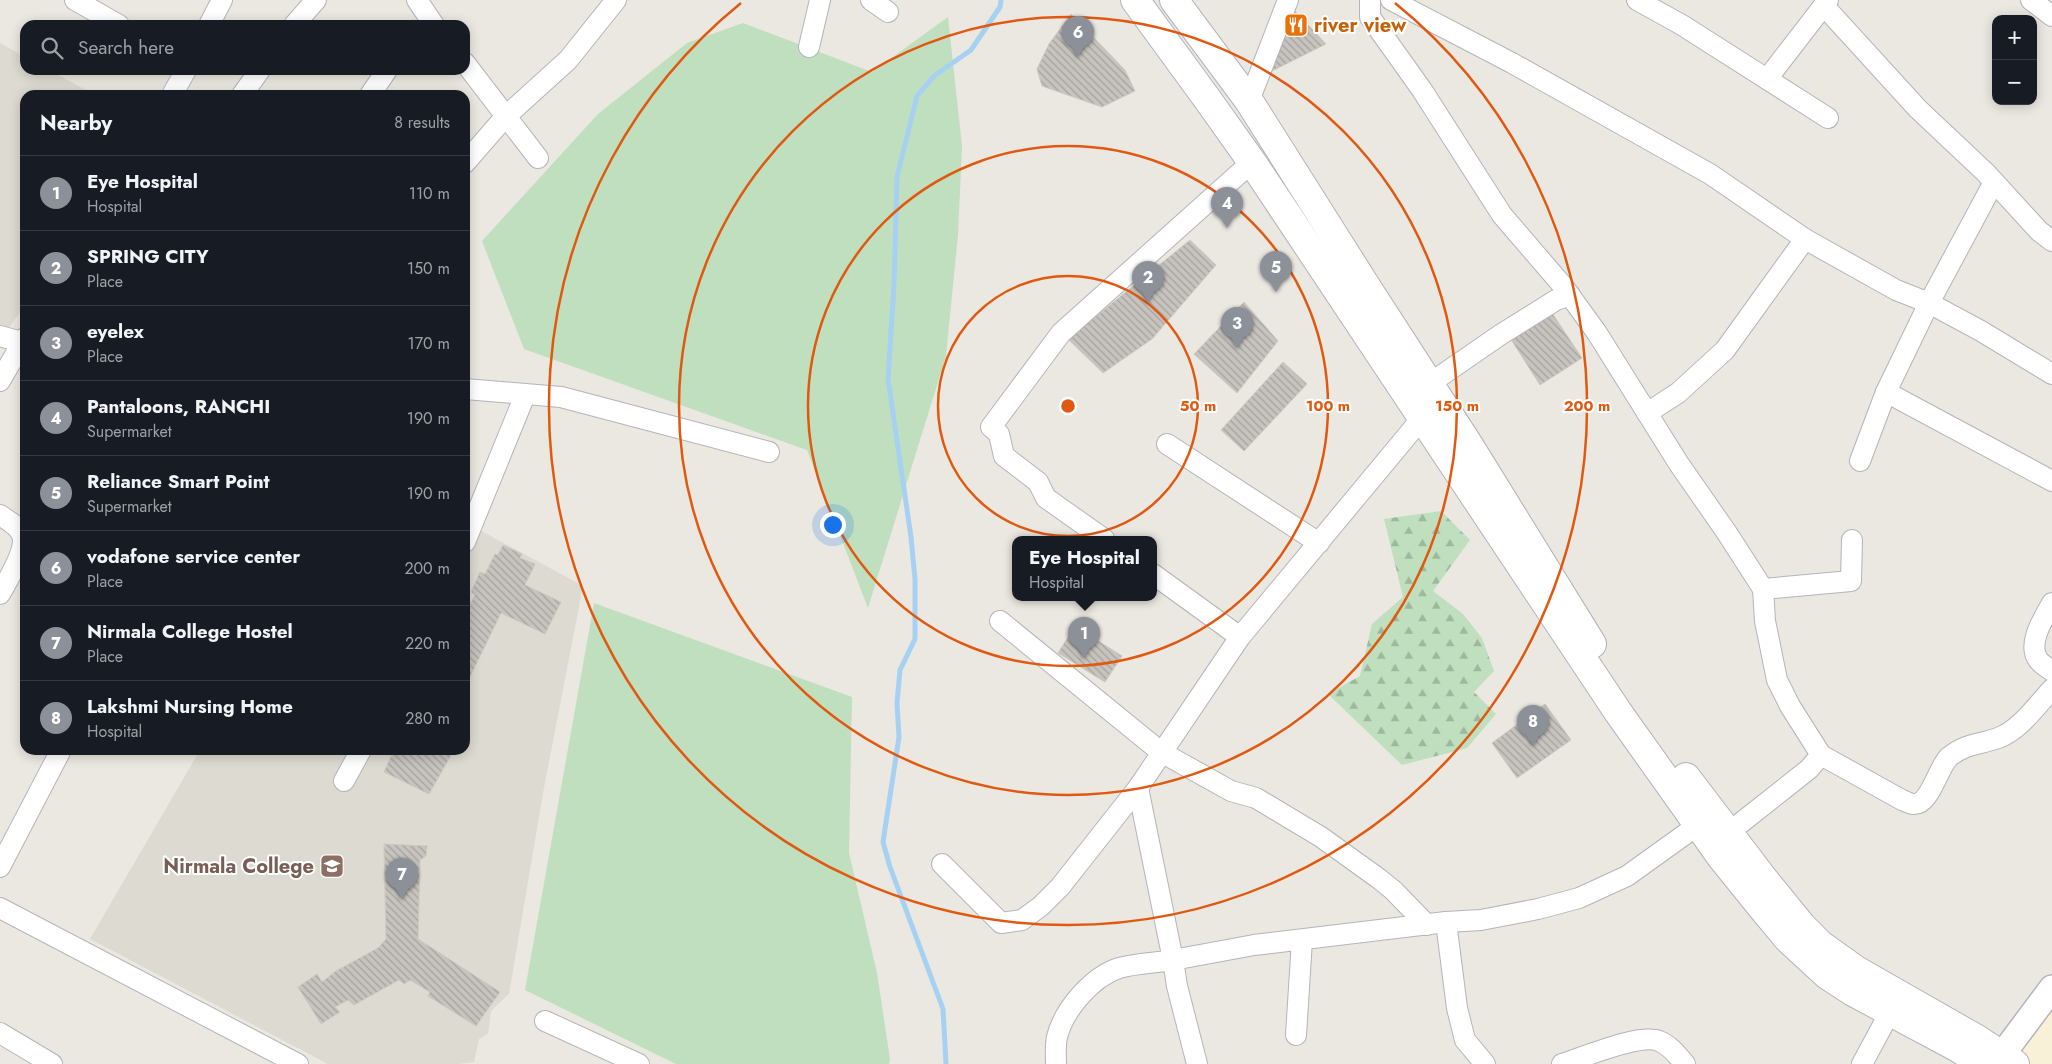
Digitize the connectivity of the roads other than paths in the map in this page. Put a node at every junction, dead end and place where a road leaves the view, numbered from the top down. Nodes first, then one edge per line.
1 (75, 0) edge
2 (222, 0) edge
3 (316, 0) edge
4 (616, 0) edge
5 (820, 0) edge
6 (871, 0) edge
7 (1134, 0) edge
8 (1174, 0) edge
9 (1288, 0) edge
10 (1370, 0) edge
11 (1392, 0) edge
12 (1637, 0) edge
13 (2031, 0) edge
14 (1826, 3) edge
15 (888, 12) dead end
16 (2052, 16) edge
17 (110, 20) edge
18 (212, 20) edge
19 (298, 20) edge
20 (809, 47) dead end
21 (470, 70) edge
22 (184, 75) edge
23 (256, 75) edge
24 (384, 75) edge
25 (1767, 80) junction
26 (178, 90) edge
27 (246, 90) edge
28 (373, 90) edge
29 (1249, 100) junction
30 (505, 117) junction
31 (1828, 118) dead end
32 (470, 157) edge
33 (538, 158) dead end
34 (1252, 162) junction
35 (1994, 182) junction
36 (1805, 239) junction
37 (2052, 241) edge
38 (1570, 294) junction
39 (1929, 303) junction
40 (0, 336) edge
41 (20, 341) edge
42 (20, 348) edge
43 (2052, 374) edge
44 (0, 381) edge
45 (1429, 384) junction
46 (470, 387) edge
47 (1886, 392) junction
48 (525, 395) junction
49 (1647, 413) junction
50 (1422, 418) junction
51 (1167, 444) dead end
52 (769, 452) dead end
53 (1860, 460) dead end
54 (2052, 481) edge
55 (0, 516) edge
56 (470, 530) edge
57 (20, 531) edge
58 (1100, 536) edge
59 (1852, 540) dead end
60 (1319, 543) junction
61 (20, 551) edge
62 (1157, 577) edge
63 (1763, 589) junction
64 (0, 594) edge
65 (2052, 603) edge
66 (1000, 621) dead end
67 (1240, 637) junction
68 (2052, 671) edge
69 (2052, 688) edge
70 (1161, 752) junction
71 (58, 755) edge
72 (358, 755) edge
73 (1821, 755) junction
74 (344, 781) dead end
75 (1138, 788) junction
76 (1698, 825) junction
77 (1728, 833) junction
78 (942, 864) dead end
79 (0, 867) edge
80 (0, 908) edge
81 (1436, 924) junction
82 (1302, 940) junction
83 (1173, 960) junction
84 (2052, 988) edge
85 (1890, 1012) junction
86 (545, 1021) dead end
87 (0, 1034) edge
88 (1296, 1035) dead end
89 (2000, 1061) edge
90 (52, 1064) edge
91 (298, 1064) edge
92 (639, 1064) edge
93 (1056, 1064) edge
94 (1197, 1064) edge
95 (1485, 1064) edge
96 (1562, 1064) edge
97 (1685, 1064) edge
98 (1862, 1064) edge

1 - 17 street
2 - 18 street
3 - 19 street
4 - 30 street
5 - 20 street
6 - 15 street
7 - 34 main road
8 - 29 main road
9 - 29 street
10 - 38 street
11 - 36 street
12 - 25 street
13 - 16 street
14 - 25 street
14 - 35 street
21 - 30 street
22 - 26 street
23 - 27 street
24 - 28 street
25 - 31 street
29 - 45 main road
30 - 32 street
30 - 33 street
34 - 50 main road
34 - 58 street
35 - 37 street
35 - 39 street
36 - 39 street
36 - 49 street
38 - 45 street
38 - 49 street
39 - 43 street
39 - 47 street
40 - 41 street
42 - 44 street
45 - 77 main road
46 - 48 street
47 - 53 street
47 - 54 street
48 - 52 street
48 - 56 street
49 - 63 street
50 - 60 street
50 - 76 main road
51 - 60 street
55 - 57 street
59 - 63 street
60 - 67 street
61 - 64 street
62 - 67 street
63 - 73 street
65 - 68 street
66 - 70 street
67 - 70 street
69 - 73 street
70 - 75 street
70 - 81 street
71 - 79 street
72 - 74 street
73 - 77 street
75 - 78 street
75 - 83 street
76 - 81 street
76 - 85 main road
77 - 89 main road
80 - 91 street
81 - 82 street
81 - 95 street
82 - 83 street
82 - 88 street
83 - 93 street
83 - 94 street
84 - 89 street
85 - 89 main road
85 - 98 street
86 - 92 street
87 - 90 street
96 - 97 street

